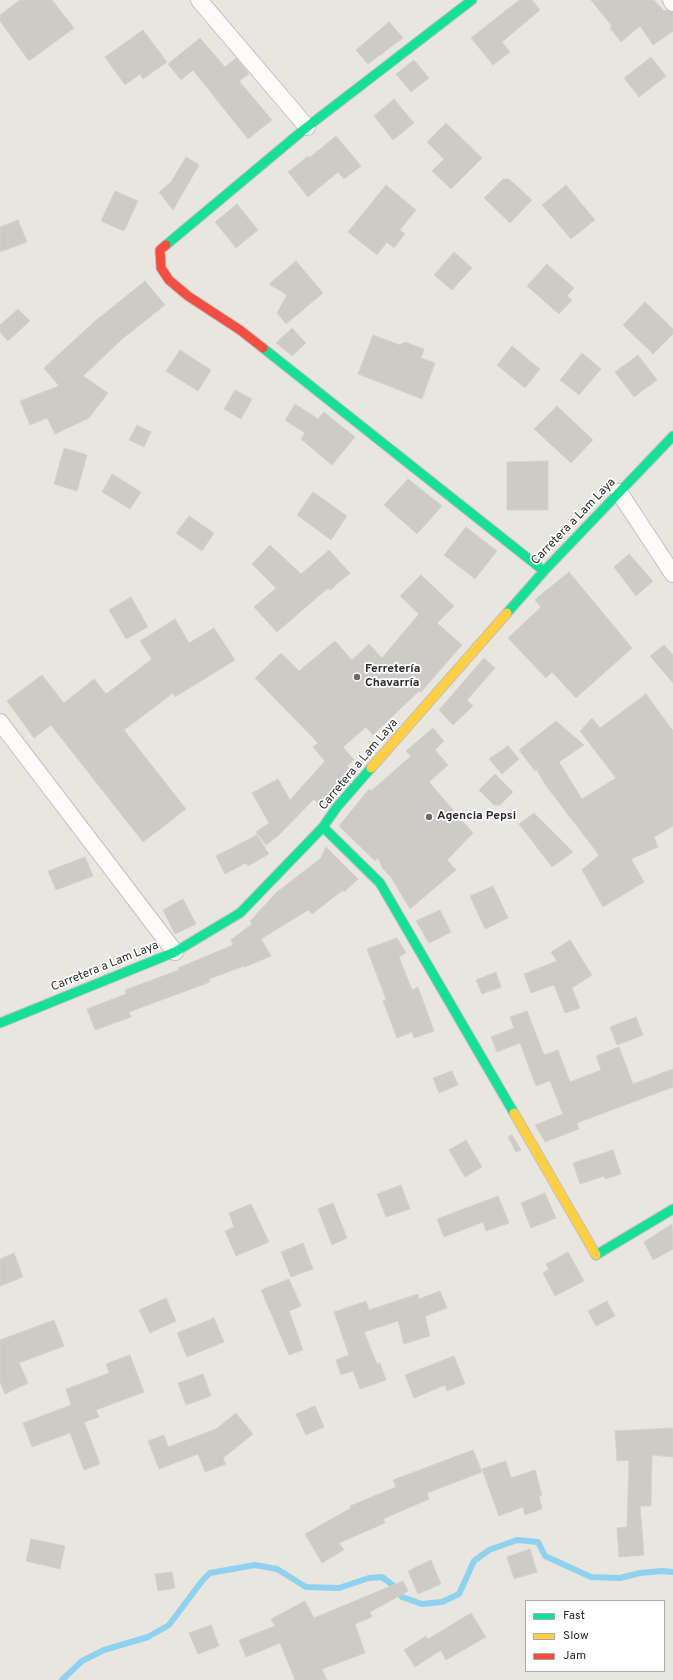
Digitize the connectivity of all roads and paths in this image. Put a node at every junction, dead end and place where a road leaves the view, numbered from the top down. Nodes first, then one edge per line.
1 (199, 0) edge
2 (472, 0) edge
3 (671, 0) edge
4 (673, 3) edge
5 (307, 127) junction
6 (673, 436) edge
7 (619, 492) junction
8 (544, 571) junction
9 (673, 574) edge
10 (0, 722) edge
11 (323, 827) junction
12 (175, 952) junction
13 (0, 1023) edge
14 (673, 1209) edge

1 - 5 street
2 - 5 street
3 - 4 street
5 - 8 street
6 - 7 street, Carretera a Lam Laya
7 - 8 street, Carretera a Lam Laya
7 - 9 street
8 - 11 street, Carretera a Lam Laya
10 - 12 street
11 - 12 street, Carretera a Lam Laya
11 - 14 street
12 - 13 street, Carretera a Lam Laya

